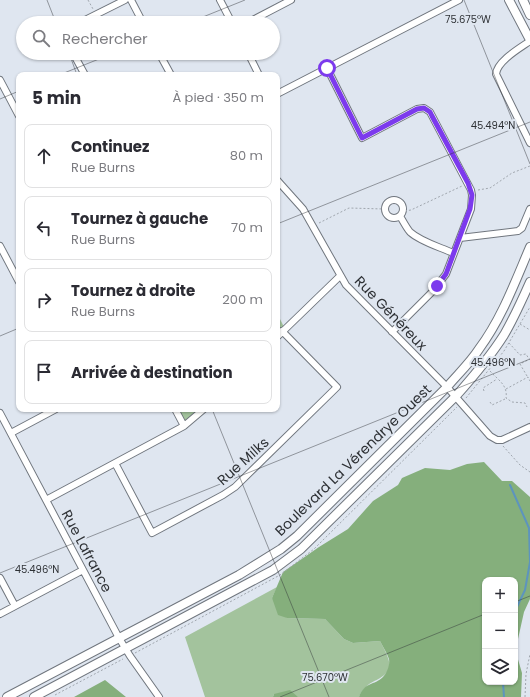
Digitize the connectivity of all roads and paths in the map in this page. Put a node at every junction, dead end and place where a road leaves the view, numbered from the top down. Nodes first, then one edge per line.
1 (88, 0) edge
2 (125, 0) edge
3 (131, 0) edge
4 (220, 0) edge
5 (291, 0) edge
6 (459, 0) edge
7 (510, 0) edge
8 (523, 0) edge
9 (96, 14) junction
10 (530, 15) edge
11 (92, 16) edge
12 (139, 16) edge
13 (228, 16) edge
14 (260, 16) edge
15 (530, 41) edge
16 (77, 60) edge
17 (163, 60) edge
18 (252, 60) edge
19 (327, 68) junction
20 (83, 72) edge
21 (169, 72) edge
22 (258, 72) edge
23 (1, 83) edge
24 (280, 92) edge
25 (16, 110) edge
26 (530, 143) edge
27 (530, 166) edge
28 (280, 183) edge
29 (468, 183) junction
30 (478, 190) dead end
31 (384, 209) junction
32 (530, 209) edge
33 (401, 214) junction
34 (313, 226) junction
35 (460, 238) junction
36 (0, 246) edge
37 (530, 247) edge
38 (454, 253) junction
39 (16, 276) edge
40 (340, 276) junction
41 (530, 282) edge
42 (520, 324) dead end
43 (530, 330) edge
44 (282, 331) junction
45 (392, 332) junction
46 (280, 333) edge
47 (509, 343) dead end
48 (529, 359) edge
49 (489, 371) dead end
50 (528, 377) junction
51 (497, 378) junction
52 (530, 381) edge
53 (447, 387) junction
54 (506, 389) junction
55 (484, 391) dead end
56 (456, 396) junction
57 (506, 398) junction
58 (490, 402) dead end
59 (527, 408) dead end
60 (50, 412) edge
61 (177, 412) edge
62 (200, 412) edge
63 (0, 413) edge
64 (184, 426) junction
65 (530, 427) edge
66 (11, 433) junction
67 (498, 440) junction
68 (115, 463) junction
69 (530, 472) edge
70 (46, 500) junction
71 (83, 570) junction
72 (0, 578) edge
73 (15, 606) junction
74 (0, 614) edge
75 (119, 638) junction
76 (125, 648) junction
77 (530, 654) edge
78 (7, 697) edge
79 (34, 697) edge
80 (159, 697) edge
81 (524, 697) edge

1 - 9 path
2 - 9 street
3 - 12 street
4 - 13 street
5 - 14 street
6 - 19 street
7 - 15 main road
8 - 10 main road
9 - 11 street
15 - 26 street
16 - 20 street
17 - 21 street
18 - 22 street
19 - 24 street
19 - 29 street
23 - 25 street
27 - 30 path
28 - 34 street, Rue Généreux
29 - 33 path
29 - 35 street
31 - 33 street
31 - 33 street
31 - 34 path
32 - 35 street
33 - 38 street
34 - 40 street, Rue Généreux
35 - 38 street
36 - 39 street
37 - 53 main road, Boulevard La Vérendrye Ouest
38 - 45 street
40 - 44 street
40 - 45 street, Rue Généreux
41 - 56 main road, Boulevard La Vérendrye Ouest
42 - 43 path
44 - 46 street
44 - 68 street, Rue Milks
45 - 53 street, Rue Généreux
47 - 48 path
48 - 50 path
49 - 51 path
50 - 52 path
50 - 54 path
51 - 54 path
51 - 55 path
53 - 56 street, Rue Généreux
53 - 75 main road, Boulevard La Vérendrye Ouest
54 - 57 path
56 - 67 street, Rue Généreux
56 - 76 main road, Boulevard La Vérendrye Ouest
57 - 58 path
57 - 59 path
60 - 66 street
61 - 64 street
62 - 64 street
63 - 66 street, Rue Lafrance
64 - 68 street
65 - 67 street
66 - 70 street, Rue Lafrance
67 - 69 path
68 - 70 street
70 - 71 street, Rue Lafrance
71 - 73 street
71 - 75 street, Rue Lafrance
72 - 73 street
73 - 74 street
75 - 76 street, Rue Lafrance
75 - 78 main road, Boulevard La Vérendrye Ouest
76 - 79 main road, Boulevard La Vérendrye Ouest
76 - 80 street, Rue Lafrance
77 - 81 path

